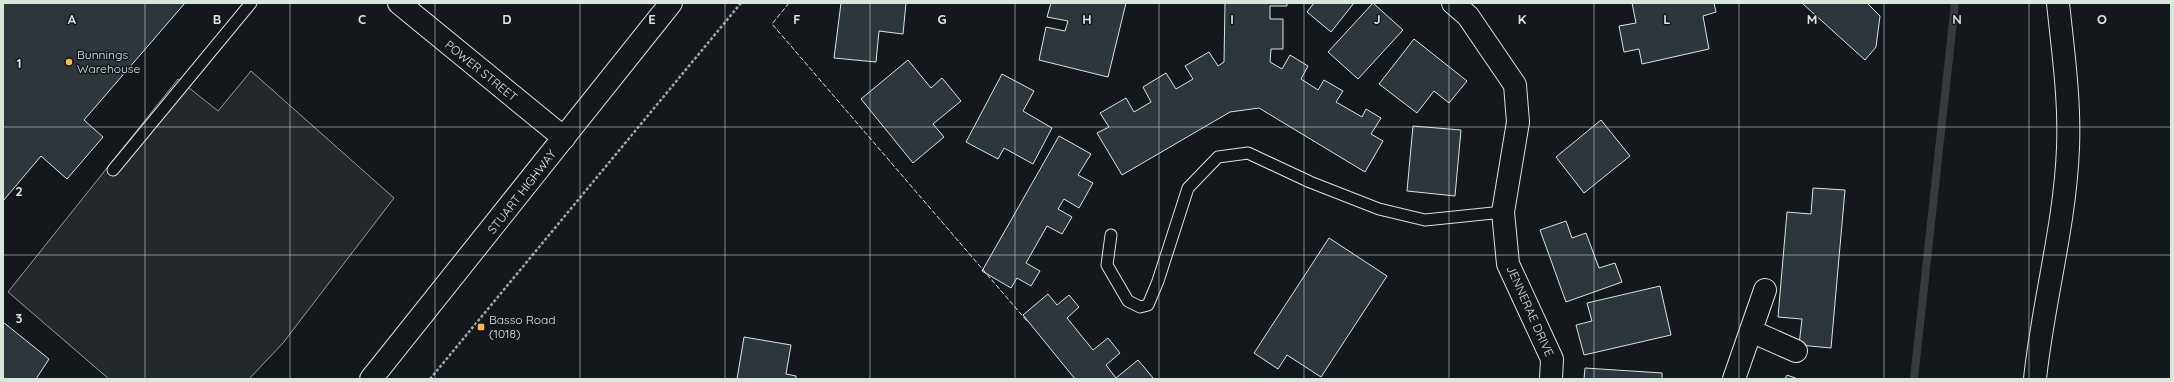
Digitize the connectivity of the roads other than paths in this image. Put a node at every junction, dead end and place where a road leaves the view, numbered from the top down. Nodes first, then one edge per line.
1 (251, 3) edge
2 (399, 3) edge
3 (671, 3) edge
4 (1453, 3) edge
5 (2058, 3) edge
6 (564, 138) junction
7 (113, 170) dead end
8 (1503, 212) junction
9 (1111, 235) dead end
10 (1765, 290) dead end
11 (1751, 332) junction
12 (1796, 351) dead end
13 (371, 379) edge
14 (1551, 379) edge
15 (1734, 379) edge
16 (2035, 379) edge

1 - 7 lane
2 - 6 main road, POWER STREET
3 - 6 main road, STUART HIGHWAY
4 - 8 main road, JENNERAE DRIVE
5 - 16 main road
6 - 13 main road, STUART HIGHWAY
8 - 9 lane
8 - 14 main road, JENNERAE DRIVE
10 - 11 main road
11 - 12 main road
11 - 15 main road

